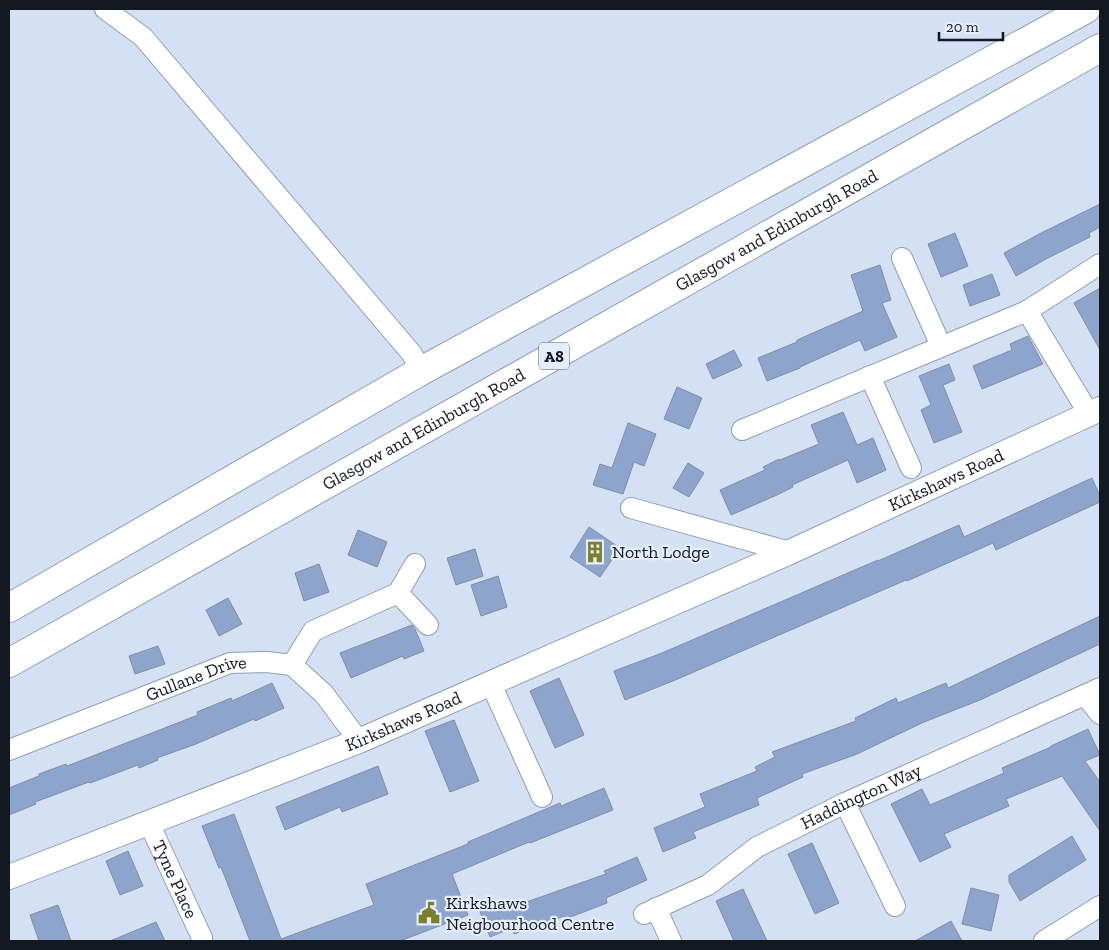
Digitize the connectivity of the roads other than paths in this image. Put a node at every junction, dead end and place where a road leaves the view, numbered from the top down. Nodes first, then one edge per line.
1 (105, 9) edge
2 (1086, 9) edge
3 (1100, 48) edge
4 (902, 258) dead end
5 (1100, 264) edge
6 (1027, 310) junction
7 (941, 346) junction
8 (421, 371) junction
9 (870, 376) junction
10 (1094, 412) edge
11 (742, 430) dead end
12 (911, 468) dead end
13 (631, 508) dead end
14 (790, 552) junction
15 (415, 564) dead end
16 (398, 593) junction
17 (9, 608) edge
18 (428, 625) dead end
19 (9, 663) edge
20 (292, 665) junction
21 (491, 684) junction
22 (1093, 692) edge
23 (1100, 714) edge
24 (359, 741) junction
25 (9, 750) edge
26 (542, 797) dead end
27 (845, 802) junction
28 (149, 823) junction
29 (9, 877) edge
30 (895, 906) dead end
31 (1100, 906) edge
32 (202, 938) dead end
33 (671, 941) edge
34 (1044, 941) edge

1 - 8 street
2 - 8 highway
3 - 19 highway, Glasgow and Edinburgh Road / A8
4 - 7 street
5 - 6 street
6 - 7 street
6 - 10 street
7 - 9 street
8 - 17 highway
9 - 11 street
9 - 12 street
10 - 14 street, Kirkshaws Road
13 - 14 street
14 - 21 street, Kirkshaws Road
15 - 16 street
16 - 18 street
16 - 20 street
20 - 24 street
20 - 25 street, Gullane Drive
21 - 24 street, Kirkshaws Road
21 - 26 street
22 - 23 street
22 - 27 street, Haddington Way
24 - 28 street, Kirkshaws Road
27 - 30 street
27 - 33 street, Haddington Way
28 - 29 street, Kirkshaws Road
28 - 32 street, Tyne Place
31 - 34 street

